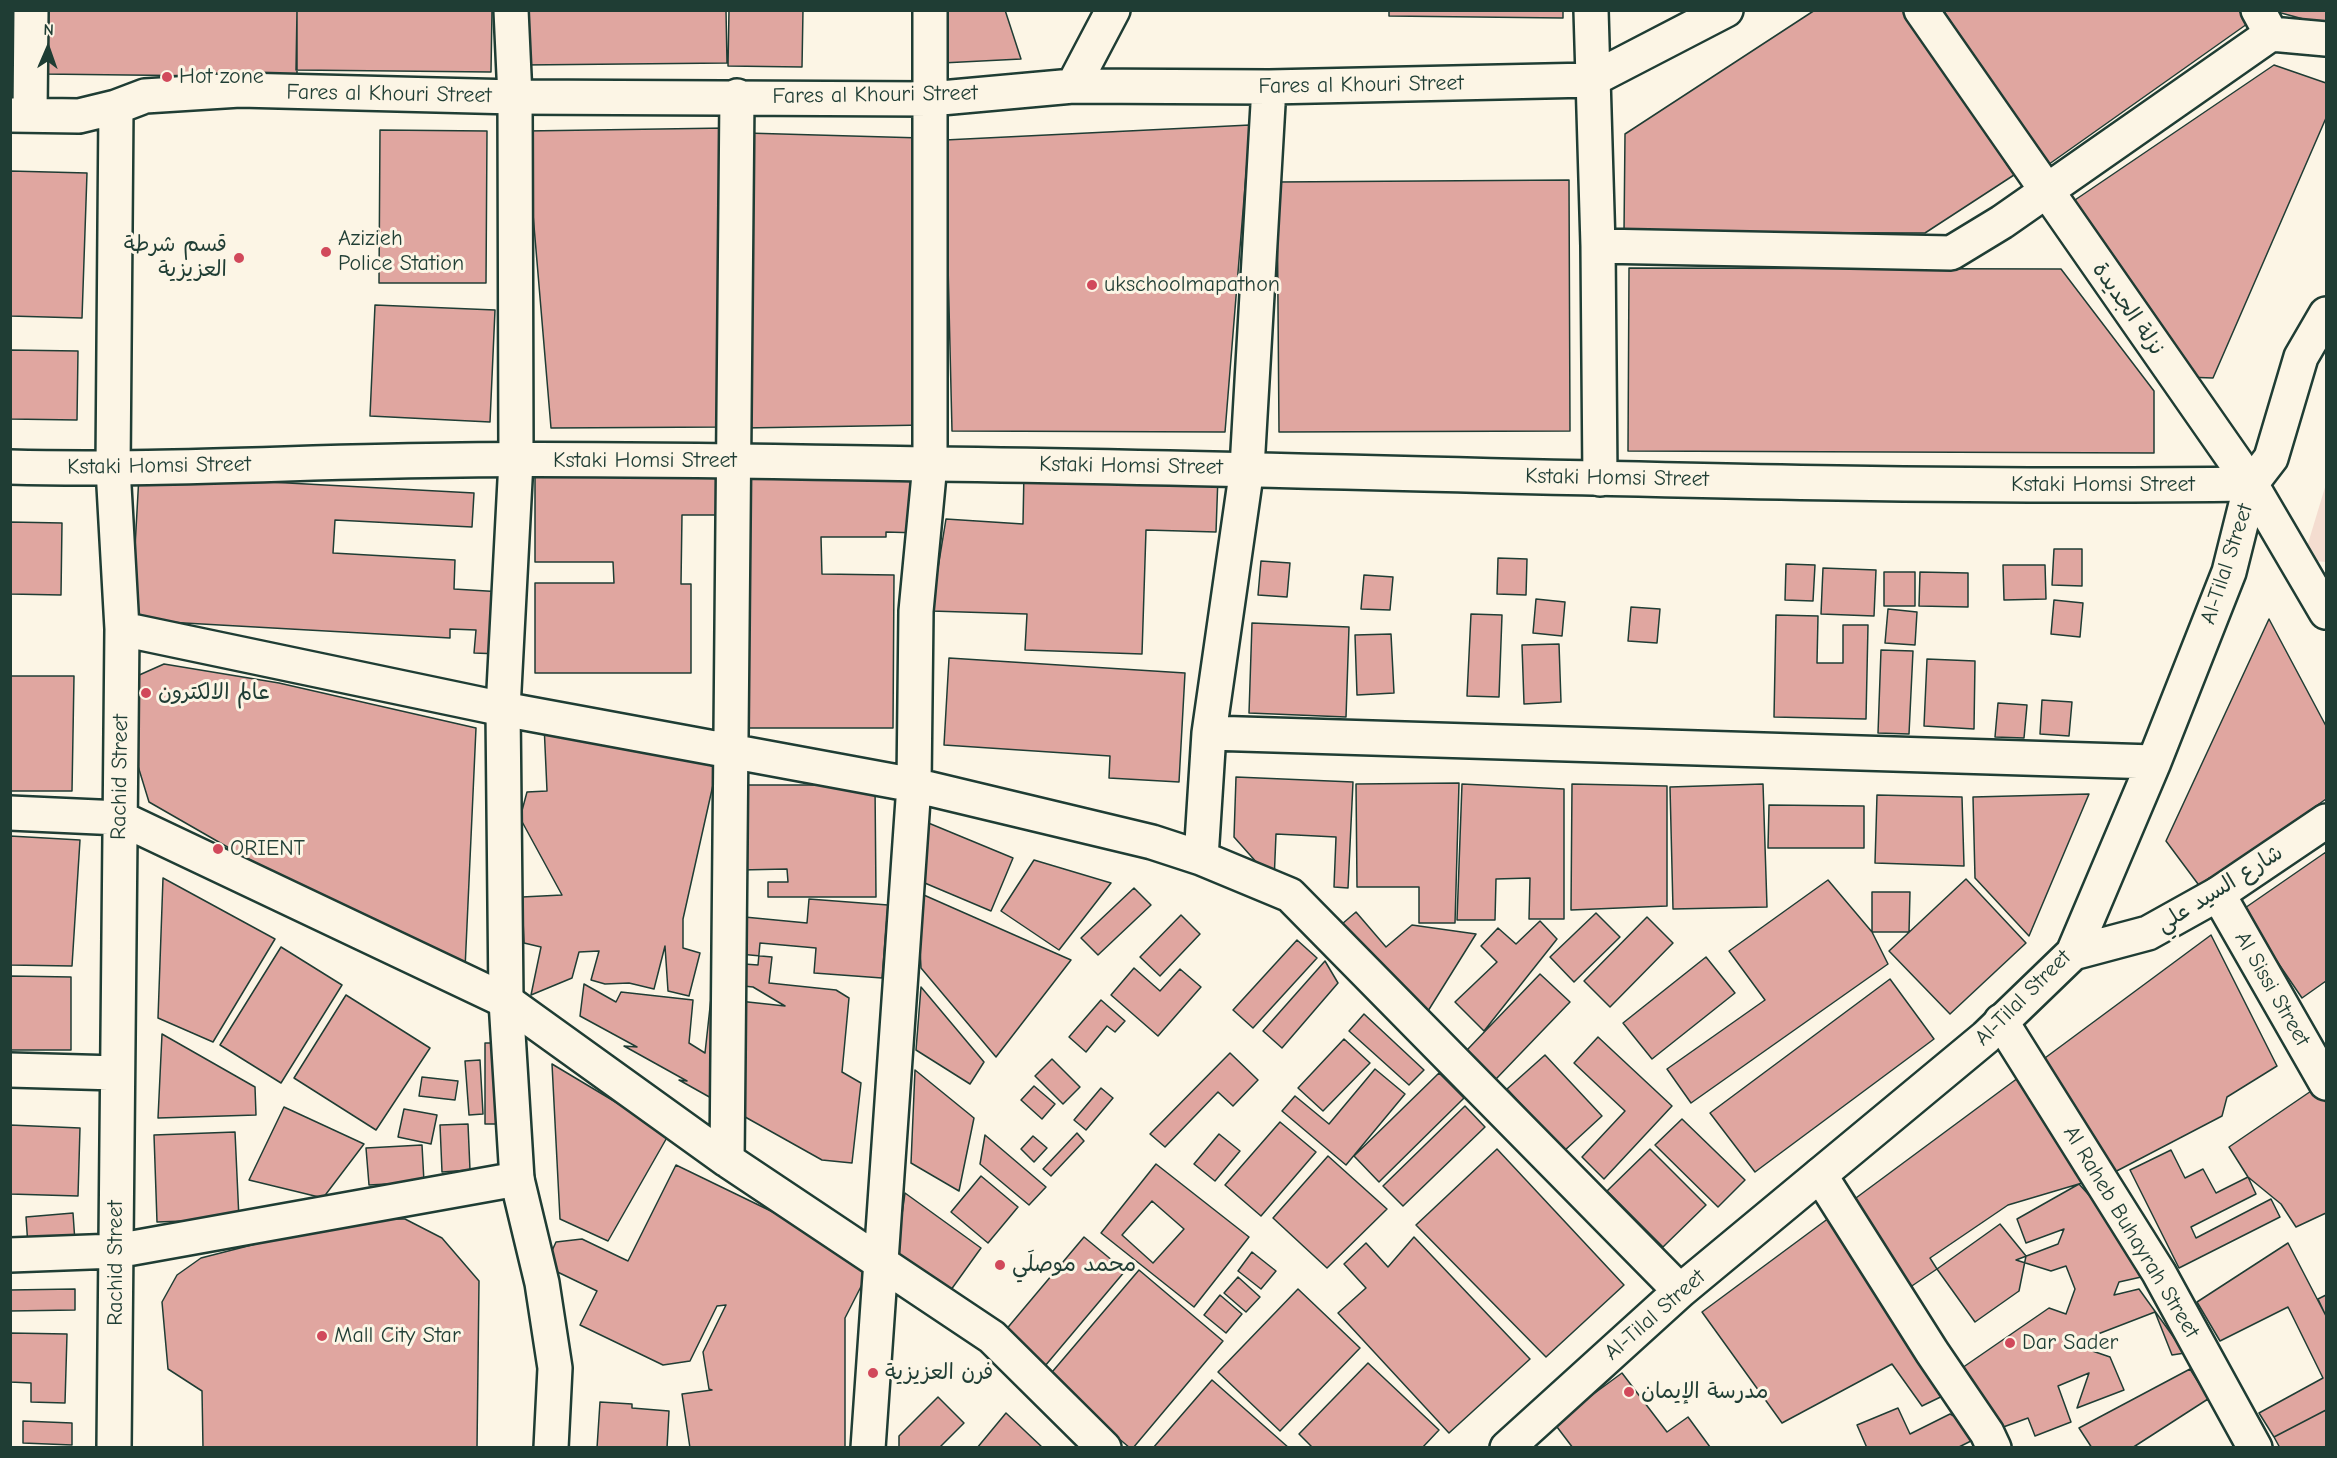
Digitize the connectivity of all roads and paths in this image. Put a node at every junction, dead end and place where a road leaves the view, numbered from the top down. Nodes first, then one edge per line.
1 (31, 10) edge
2 (511, 10) edge
3 (930, 10) edge
4 (1113, 10) edge
5 (1591, 10) edge
6 (1726, 10) edge
7 (1921, 10) edge
8 (2264, 22) edge
9 (2326, 39) edge
10 (1591, 80) junction
11 (1073, 86) junction
12 (1269, 87) junction
13 (737, 96) junction
14 (515, 97) junction
15 (930, 99) junction
16 (116, 107) junction
17 (20, 115) edge
18 (2045, 192) junction
19 (1598, 246) junction
20 (2326, 314) edge
21 (516, 461) junction
22 (734, 462) junction
23 (930, 464) junction
24 (10, 467) edge
25 (113, 468) junction
26 (1247, 468) junction
27 (1600, 479) junction
28 (2251, 484) junction
29 (2326, 612) edge
30 (122, 629) junction
31 (503, 709) junction
32 (1209, 733) junction
33 (732, 753) junction
34 (2154, 762) junction
35 (914, 785) junction
36 (10, 813) edge
37 (120, 818) junction
38 (2326, 820) edge
39 (1202, 858) junction
40 (2218, 894) junction
41 (2073, 953) junction
42 (506, 1001) junction
43 (2001, 1021) junction
44 (10, 1070) edge
45 (117, 1073) junction
46 (2326, 1083) edge
47 (727, 1160) junction
48 (1820, 1175) junction
49 (517, 1179) junction
50 (116, 1251) junction
51 (10, 1255) edge
52 (881, 1263) junction
53 (1680, 1291) junction
54 (114, 1448) edge
55 (551, 1448) edge
56 (868, 1448) edge
57 (1104, 1448) edge
58 (1507, 1448) edge
59 (1994, 1448) edge
60 (2255, 1448) edge

1 - 17 street
2 - 14 street
3 - 15 street
4 - 11 street
5 - 10 street
6 - 10 street, Fares al Khouri Street
7 - 18 street, نزلة الجديدة
8 - 9 street
8 - 18 street
10 - 12 street, Fares al Khouri Street
10 - 19 street
11 - 12 street, Fares al Khouri Street
11 - 15 street, Fares al Khouri Street
12 - 26 street
13 - 14 street, Fares al Khouri Street
13 - 15 street, Fares al Khouri Street
13 - 22 street
14 - 16 street, Fares al Khouri Street
14 - 21 street
15 - 23 street
16 - 17 street, Fares al Khouri Street
16 - 25 street, Rachid Street
18 - 19 street
18 - 28 street, نزلة الجديدة
19 - 27 street
20 - 28 street, Al-Tilal Street
21 - 22 street, Kstaki Homsi Street
21 - 25 street, Kstaki Homsi Street
21 - 31 street
22 - 23 street, Kstaki Homsi Street
22 - 33 street
23 - 26 street, Kstaki Homsi Street
23 - 35 street
24 - 25 street, Kstaki Homsi Street
25 - 30 street, Rachid Street
26 - 27 street, Kstaki Homsi Street
26 - 32 street
27 - 28 street, Kstaki Homsi Street
28 - 29 street, نزلة الجديدة
28 - 34 street, Al-Tilal Street
30 - 31 street
30 - 37 street, Rachid Street
31 - 33 street
31 - 42 street
32 - 34 street
32 - 39 street
33 - 35 street
33 - 47 street
34 - 41 street, Al-Tilal Street
35 - 39 street
35 - 52 street
36 - 37 street
37 - 42 street
37 - 45 street, Rachid Street
38 - 40 street, شارع السيد علي
39 - 53 street
40 - 41 street, شارع السيد علي
40 - 46 street, Al Sissi Street
41 - 43 street, Al-Tilal Street
42 - 47 street
42 - 49 street
43 - 48 street, Al-Tilal Street
43 - 60 street, Al Raheb Buhayrah Street
44 - 45 street
45 - 50 street, Rachid Street
47 - 52 street
48 - 53 street, Al-Tilal Street
48 - 59 street
49 - 50 street
49 - 55 street
50 - 51 street
50 - 54 street, Rachid Street
52 - 56 street
52 - 57 street
53 - 58 street, Al-Tilal Street

